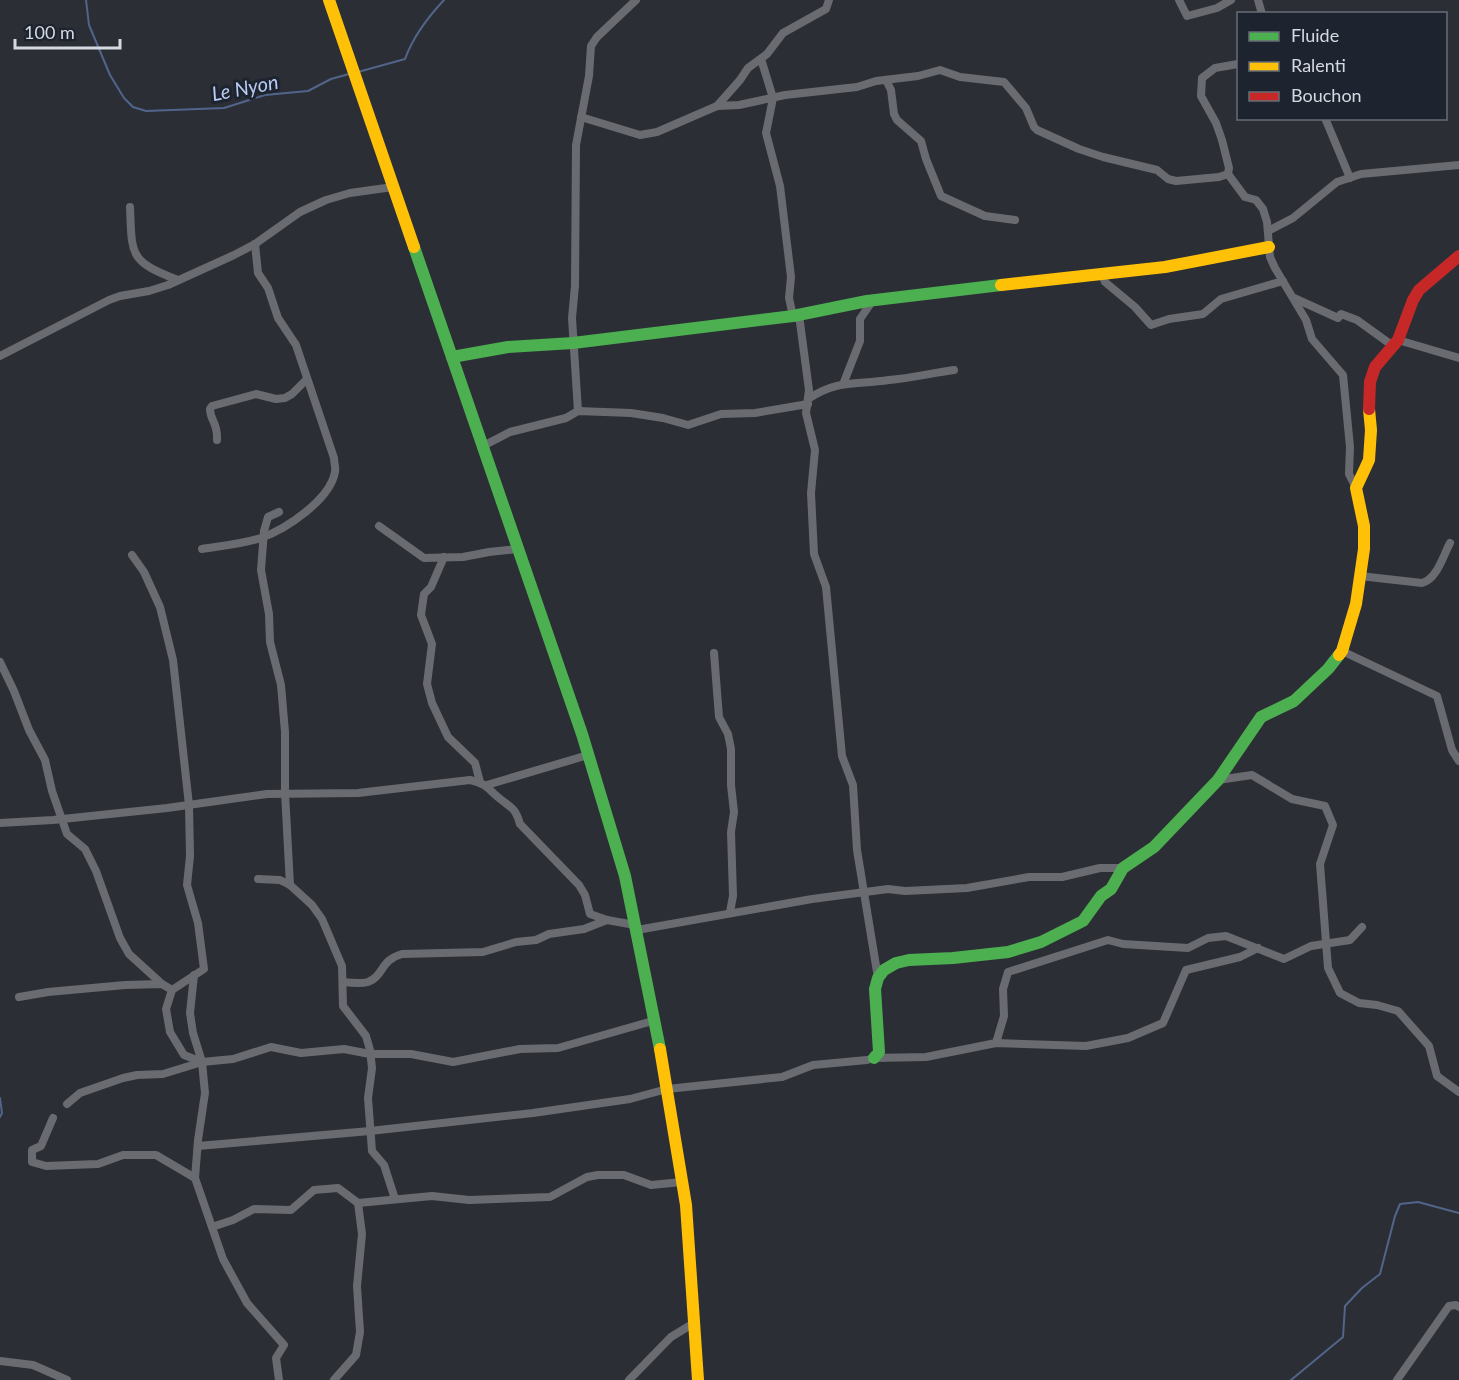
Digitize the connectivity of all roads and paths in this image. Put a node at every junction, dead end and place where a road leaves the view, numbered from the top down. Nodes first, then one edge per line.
1 (329, 0) edge
2 (636, 0) edge
3 (830, 0) edge
4 (1179, 0) edge
5 (1232, 0) edge
6 (761, 58) junction
7 (1237, 64) edge
8 (886, 80) junction
9 (773, 98) junction
10 (717, 106) junction
11 (580, 117) junction
12 (1326, 120) edge
13 (1459, 165) edge
14 (1228, 174) junction
15 (1350, 178) junction
16 (393, 187) junction
17 (130, 207) dead end
18 (1015, 220) dead end
19 (1268, 231) junction
20 (255, 244) junction
21 (1269, 247) junction
22 (1459, 256) edge
23 (1102, 274) junction
24 (178, 280) junction
25 (1283, 281) junction
26 (1294, 298) junction
27 (873, 300) junction
28 (796, 316) junction
29 (573, 343) junction
30 (1395, 343) junction
31 (0, 356) edge
32 (452, 357) junction
33 (1459, 358) edge
34 (954, 370) dead end
35 (307, 379) junction
36 (844, 382) junction
37 (808, 401) junction
38 (578, 411) junction
39 (217, 440) dead end
40 (483, 446) junction
41 (1356, 488) junction
42 (279, 512) dead end
43 (379, 526) dead end
44 (263, 537) junction
45 (1449, 543) dead end
46 (202, 549) dead end
47 (518, 549) junction
48 (132, 555) dead end
49 (444, 557) junction
50 (1360, 576) junction
51 (1342, 651) junction
52 (714, 653) dead end
53 (0, 662) edge
54 (588, 755) junction
55 (1459, 761) edge
56 (1218, 780) junction
57 (483, 784) junction
58 (285, 794) junction
59 (189, 805) junction
60 (63, 819) junction
61 (0, 823) edge
62 (1124, 868) junction
63 (258, 879) dead end
64 (290, 885) junction
65 (863, 892) junction
66 (730, 912) junction
67 (608, 920) junction
68 (636, 927) junction
69 (1362, 927) dead end
70 (1326, 943) junction
71 (1258, 948) junction
72 (194, 975) junction
73 (878, 978) junction
74 (343, 982) junction
75 (162, 984) junction
76 (172, 990) junction
77 (19, 997) dead end
78 (656, 1020) junction
79 (996, 1043) junction
80 (370, 1054) junction
81 (874, 1058) junction
82 (202, 1062) junction
83 (667, 1089) junction
84 (1459, 1092) edge
85 (67, 1104) dead end
86 (53, 1118) dead end
87 (370, 1131) junction
88 (198, 1146) junction
89 (195, 1178) junction
90 (682, 1182) junction
91 (395, 1199) junction
92 (358, 1203) junction
93 (212, 1227) junction
94 (1459, 1307) edge
95 (694, 1323) junction
96 (0, 1360) edge
97 (67, 1380) edge
98 (279, 1380) edge
99 (334, 1380) edge
100 (629, 1380) edge
101 (698, 1380) edge
102 (1397, 1380) edge

1 - 16 street
2 - 11 street
3 - 6 street
4 - 5 street
6 - 9 street
6 - 10 street
7 - 14 street
8 - 9 street
8 - 14 street
8 - 18 street
9 - 10 street
9 - 28 street
10 - 11 street
11 - 29 street
12 - 15 street
13 - 15 street
14 - 19 street
15 - 19 street
16 - 20 street
16 - 32 street
17 - 24 street
19 - 21 street
20 - 24 street
20 - 35 street
21 - 23 street
21 - 25 street
22 - 30 street
23 - 25 street
23 - 27 street
24 - 31 street
25 - 26 street
26 - 30 street
26 - 41 street
27 - 28 street
27 - 36 street
28 - 29 street
28 - 37 street
29 - 32 street
29 - 38 street
30 - 33 street
30 - 41 street
32 - 40 street
34 - 36 street
35 - 39 street
35 - 44 street
36 - 37 street
37 - 38 street
37 - 65 street
38 - 40 street
40 - 47 street
41 - 50 street
42 - 44 street
43 - 49 street
44 - 46 street
44 - 58 street
45 - 50 street
47 - 49 street
47 - 54 street
48 - 59 street
49 - 57 street
50 - 51 street
51 - 55 street
51 - 56 street
52 - 66 street
53 - 60 street
54 - 57 street
54 - 68 street
56 - 62 street
56 - 70 street
57 - 58 street
57 - 67 street
58 - 59 street
58 - 64 street
59 - 60 street
59 - 72 street
60 - 61 street
60 - 75 street
62 - 65 street
62 - 73 street
63 - 64 street
64 - 74 street
65 - 66 street
65 - 73 street
66 - 68 street
67 - 68 street
67 - 74 street
68 - 78 street
69 - 70 street
70 - 71 street
70 - 84 street
71 - 79 street
71 - 79 street
72 - 76 street
72 - 82 street
73 - 81 street
74 - 80 street
75 - 76 street
75 - 77 street
76 - 82 street
78 - 80 street
78 - 83 street
79 - 81 street
80 - 82 street
80 - 87 street
81 - 83 street
82 - 85 street
82 - 88 street
83 - 87 street
83 - 90 street
86 - 89 street
87 - 88 street
87 - 91 street
88 - 89 street
89 - 93 street
90 - 91 street
90 - 95 street
91 - 92 street
92 - 93 street
92 - 99 street
93 - 98 street
94 - 102 street
95 - 100 street
95 - 101 street
96 - 97 street

